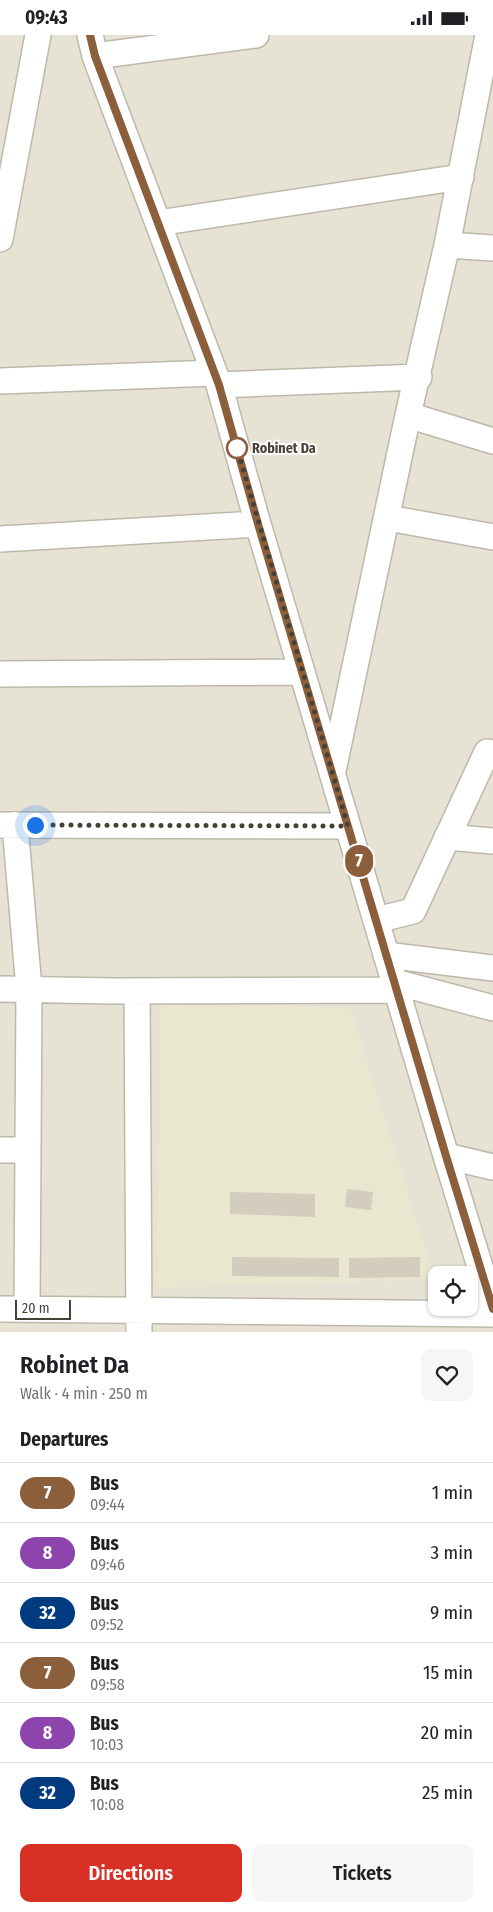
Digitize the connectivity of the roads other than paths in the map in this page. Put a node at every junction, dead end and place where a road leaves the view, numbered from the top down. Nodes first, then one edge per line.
1 (38, 35) edge
2 (256, 35) edge
3 (488, 35) edge
4 (93, 45) edge
5 (484, 102) edge
6 (10, 133) edge
7 (461, 177) junction
8 (158, 223) junction
9 (0, 239) edge
10 (447, 245) junction
11 (493, 248) edge
12 (418, 377) junction
13 (217, 379) junction
14 (0, 381) edge
15 (408, 415) junction
16 (493, 441) edge
17 (388, 518) junction
18 (258, 524) junction
19 (493, 537) edge
20 (0, 539) edge
21 (302, 671) junction
22 (0, 674) edge
23 (493, 753) edge
24 (333, 773) junction
25 (8, 825) edge
26 (348, 826) junction
27 (447, 837) junction
28 (493, 841) edge
29 (376, 920) junction
30 (386, 955) junction
31 (493, 968) edge
32 (396, 986) junction
33 (0, 989) edge
34 (28, 989) junction
35 (136, 991) junction
36 (493, 1008) edge
37 (0, 1150) edge
38 (27, 1150) junction
39 (446, 1156) junction
40 (493, 1167) edge
41 (0, 1309) edge
42 (27, 1309) junction
43 (493, 1309) edge
44 (493, 1314) edge
45 (138, 1321) edge

1 - 6 street
2 - 4 street
3 - 5 street
4 - 8 street
5 - 7 street
6 - 9 street
7 - 8 street
7 - 10 street
8 - 13 street
10 - 11 street
10 - 12 street
12 - 13 street
12 - 15 street
13 - 14 street
13 - 18 street
15 - 16 street
15 - 17 street
17 - 19 street
17 - 24 street
18 - 20 street
18 - 21 street
21 - 22 street
21 - 24 street
23 - 27 street
24 - 26 street
25 - 26 street
25 - 34 street
26 - 29 street
27 - 28 street
27 - 29 street
29 - 30 street
30 - 31 street
30 - 32 street
32 - 35 street
32 - 36 street
32 - 39 street
33 - 34 street
34 - 35 street
34 - 38 street
35 - 45 street
37 - 38 street
38 - 42 street
39 - 40 street
39 - 43 street
41 - 42 street
42 - 45 street
44 - 45 street

